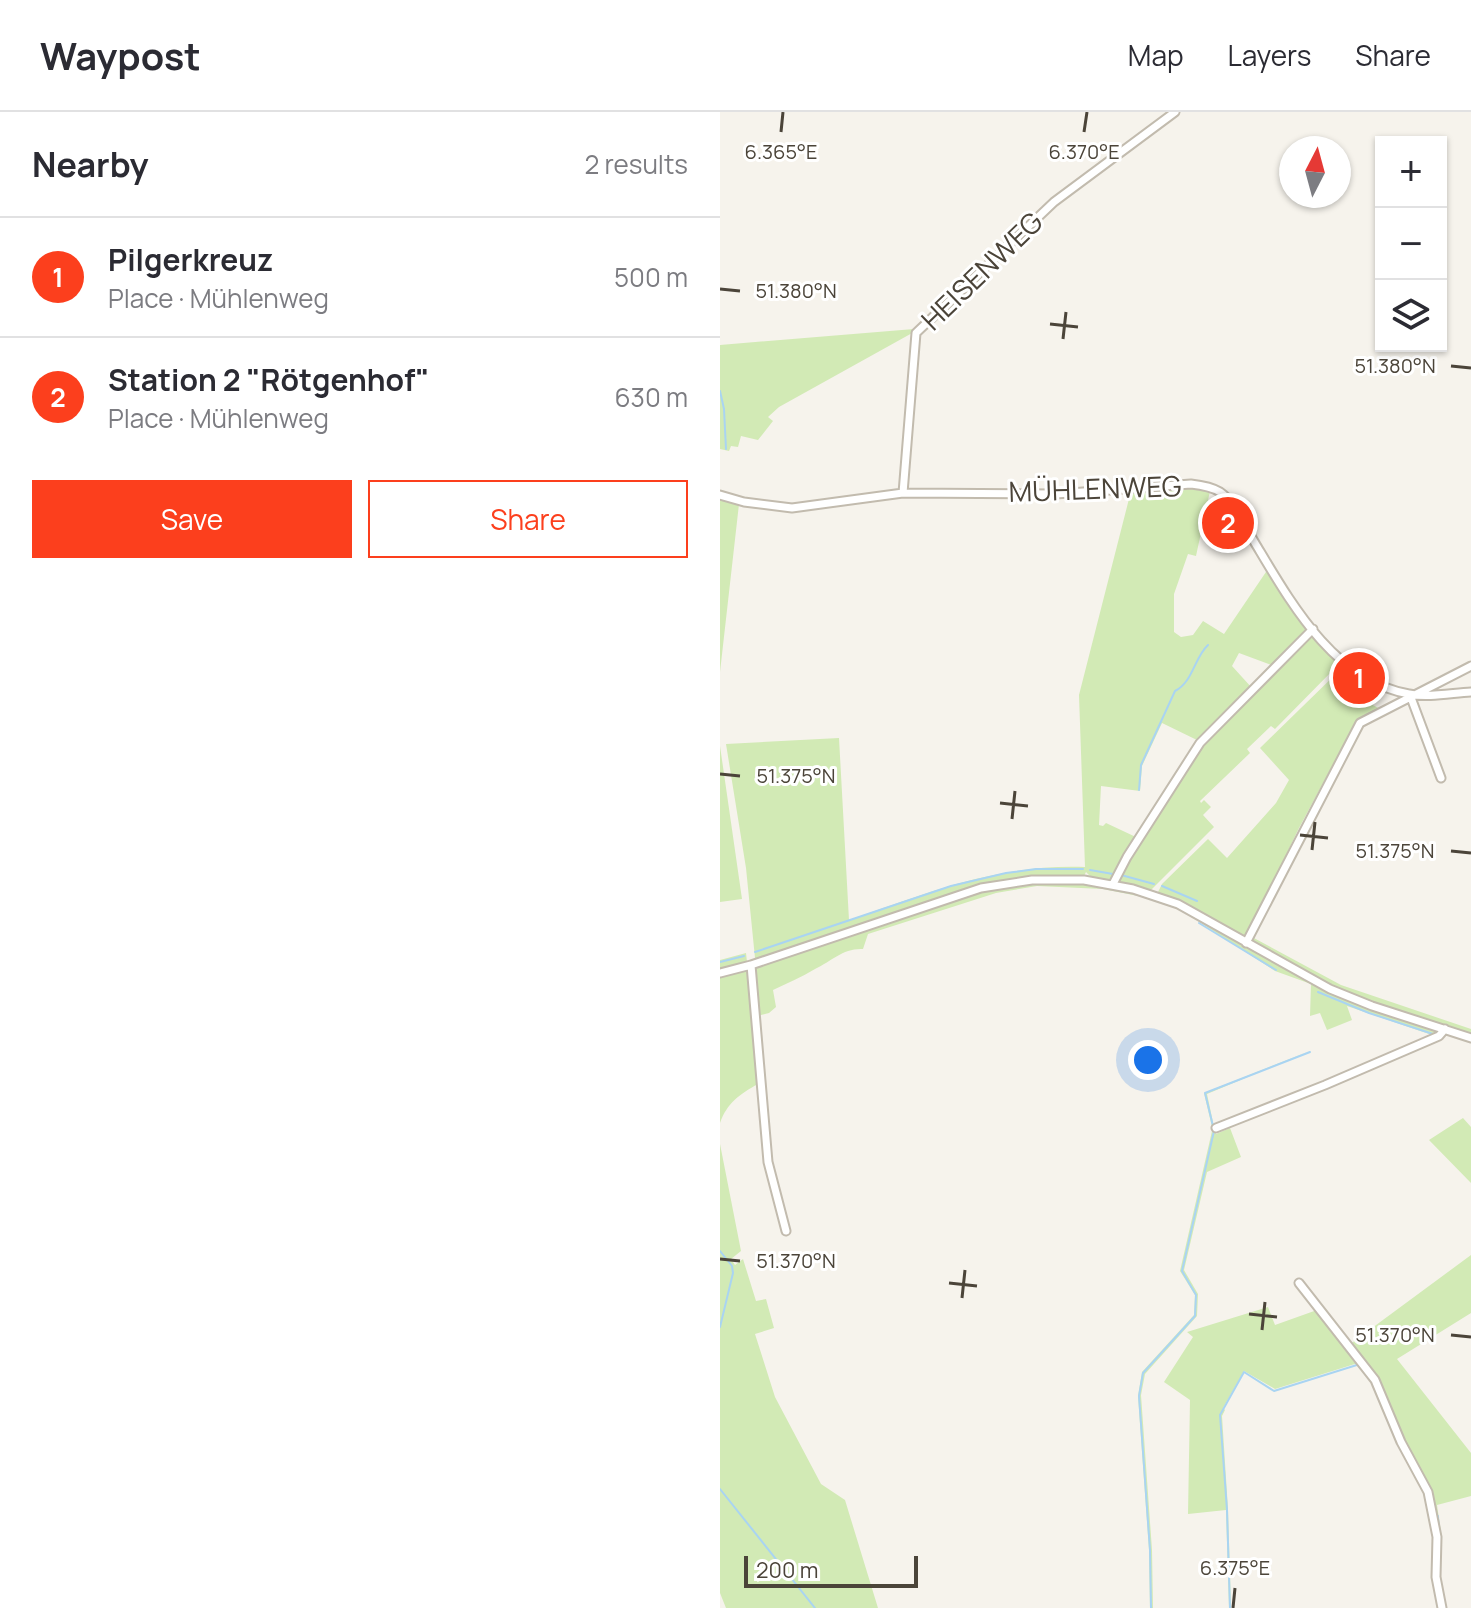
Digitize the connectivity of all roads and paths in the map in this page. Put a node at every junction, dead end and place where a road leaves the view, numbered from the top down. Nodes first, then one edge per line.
1 (1175, 112) edge
2 (903, 493) junction
3 (720, 495) edge
4 (1313, 629) junction
5 (1471, 666) edge
6 (1471, 692) edge
7 (1410, 695) junction
8 (1441, 778) dead end
9 (1113, 884) junction
10 (1246, 943) junction
11 (751, 965) junction
12 (720, 973) edge
13 (1445, 1029) junction
14 (1471, 1038) edge
15 (1216, 1128) dead end
16 (786, 1231) dead end
17 (1299, 1283) dead end
18 (1442, 1608) edge

1 - 2 street, HEISENWEG
2 - 3 street, MÜHLENWEG
2 - 4 street, MÜHLENWEG
4 - 7 street, MÜHLENWEG
4 - 9 street
5 - 7 street
6 - 7 street, MÜHLENWEG
7 - 8 street
7 - 10 street
9 - 10 street
9 - 11 street
10 - 13 street
11 - 12 street
11 - 16 street
13 - 14 street
13 - 15 street
17 - 18 street

